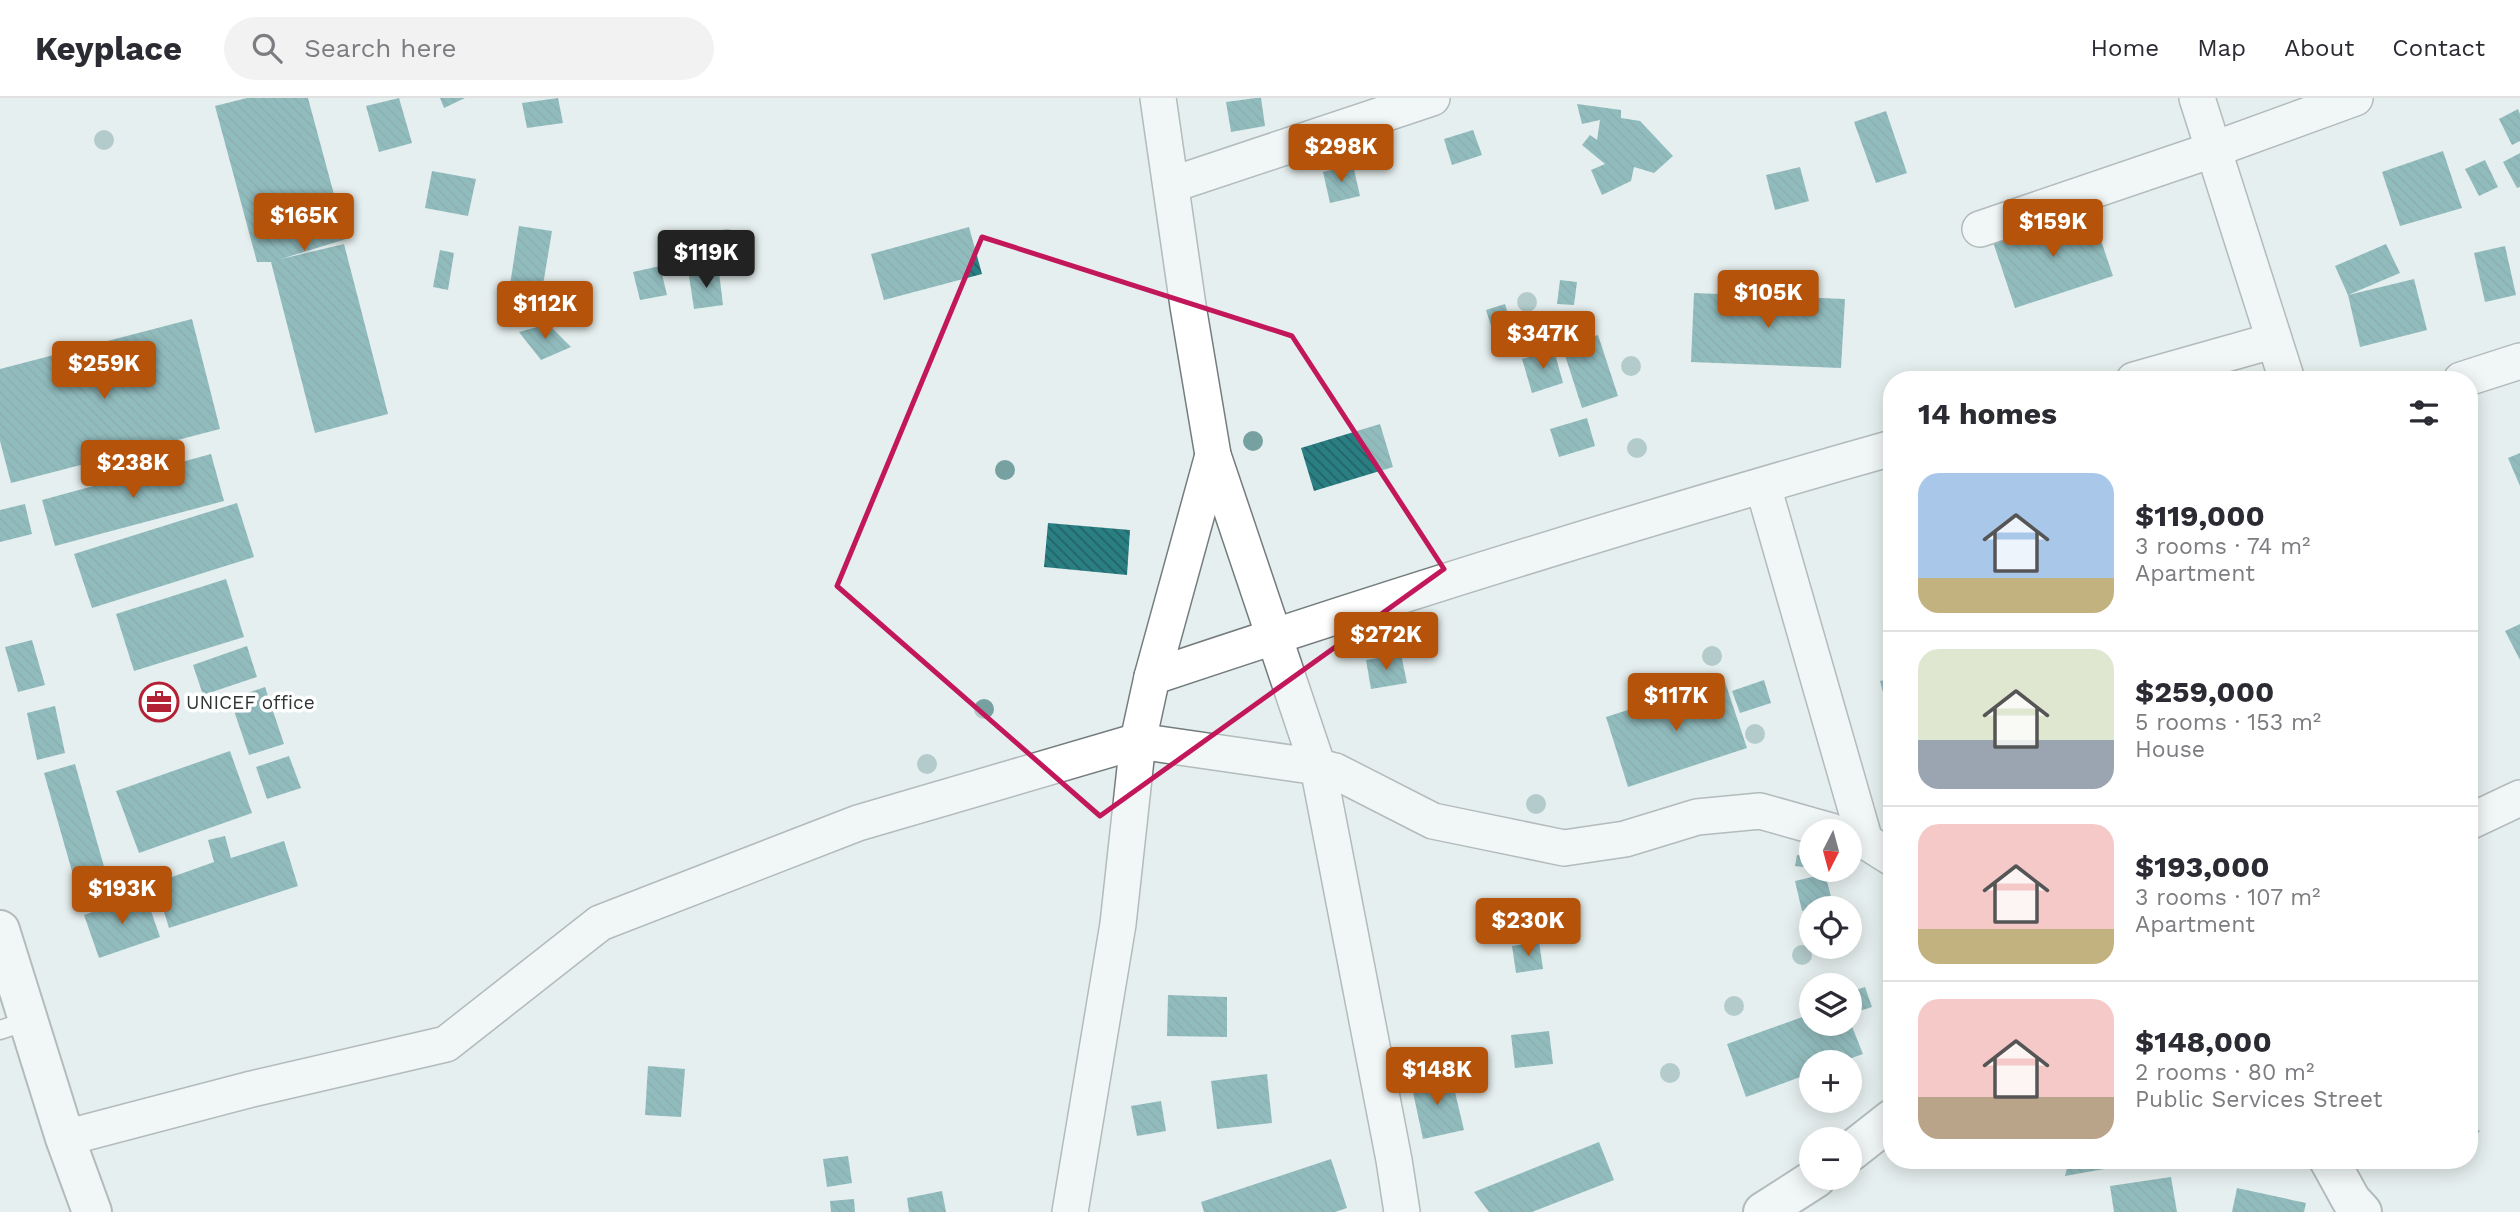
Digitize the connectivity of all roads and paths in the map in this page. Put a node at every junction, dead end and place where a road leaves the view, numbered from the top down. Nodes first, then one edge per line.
1 (1158, 98) edge
2 (1433, 98) edge
3 (2197, 98) edge
4 (2355, 98) edge
5 (2212, 150) junction
6 (1171, 185) junction
7 (1980, 229) dead end
8 (2272, 341) junction
9 (2520, 361) edge
10 (2166, 371) edge
11 (2284, 371) edge
12 (2478, 375) edge
13 (1883, 451) edge
14 (1213, 455) junction
15 (1763, 486) junction
16 (1275, 636) junction
17 (1152, 677) junction
18 (1138, 741) junction
19 (1318, 767) junction
20 (2520, 798) edge
21 (2478, 818) edge
22 (1799, 822) edge
23 (1869, 845) edge
24 (0, 930) edge
25 (15, 1025) edge
26 (1883, 1126) edge
27 (65, 1138) junction
28 (1862, 1143) edge
29 (2334, 1169) edge
30 (1799, 1189) edge
31 (92, 1212) edge
32 (1070, 1212) edge
33 (1402, 1212) edge
34 (1763, 1212) edge
35 (2362, 1212) edge

1 - 6 street
2 - 6 street
3 - 5 street
4 - 5 street
5 - 7 street
5 - 8 street
6 - 14 street
8 - 10 street
8 - 11 street
9 - 12 street
13 - 15 street
14 - 16 street
14 - 17 street
15 - 16 street
15 - 23 street
16 - 17 street
16 - 19 street
17 - 18 street
18 - 19 street
18 - 27 street
18 - 32 street
19 - 22 street
19 - 33 street
20 - 21 street
24 - 25 street
25 - 27 street
26 - 28 street
27 - 31 street
29 - 35 street
30 - 34 street

